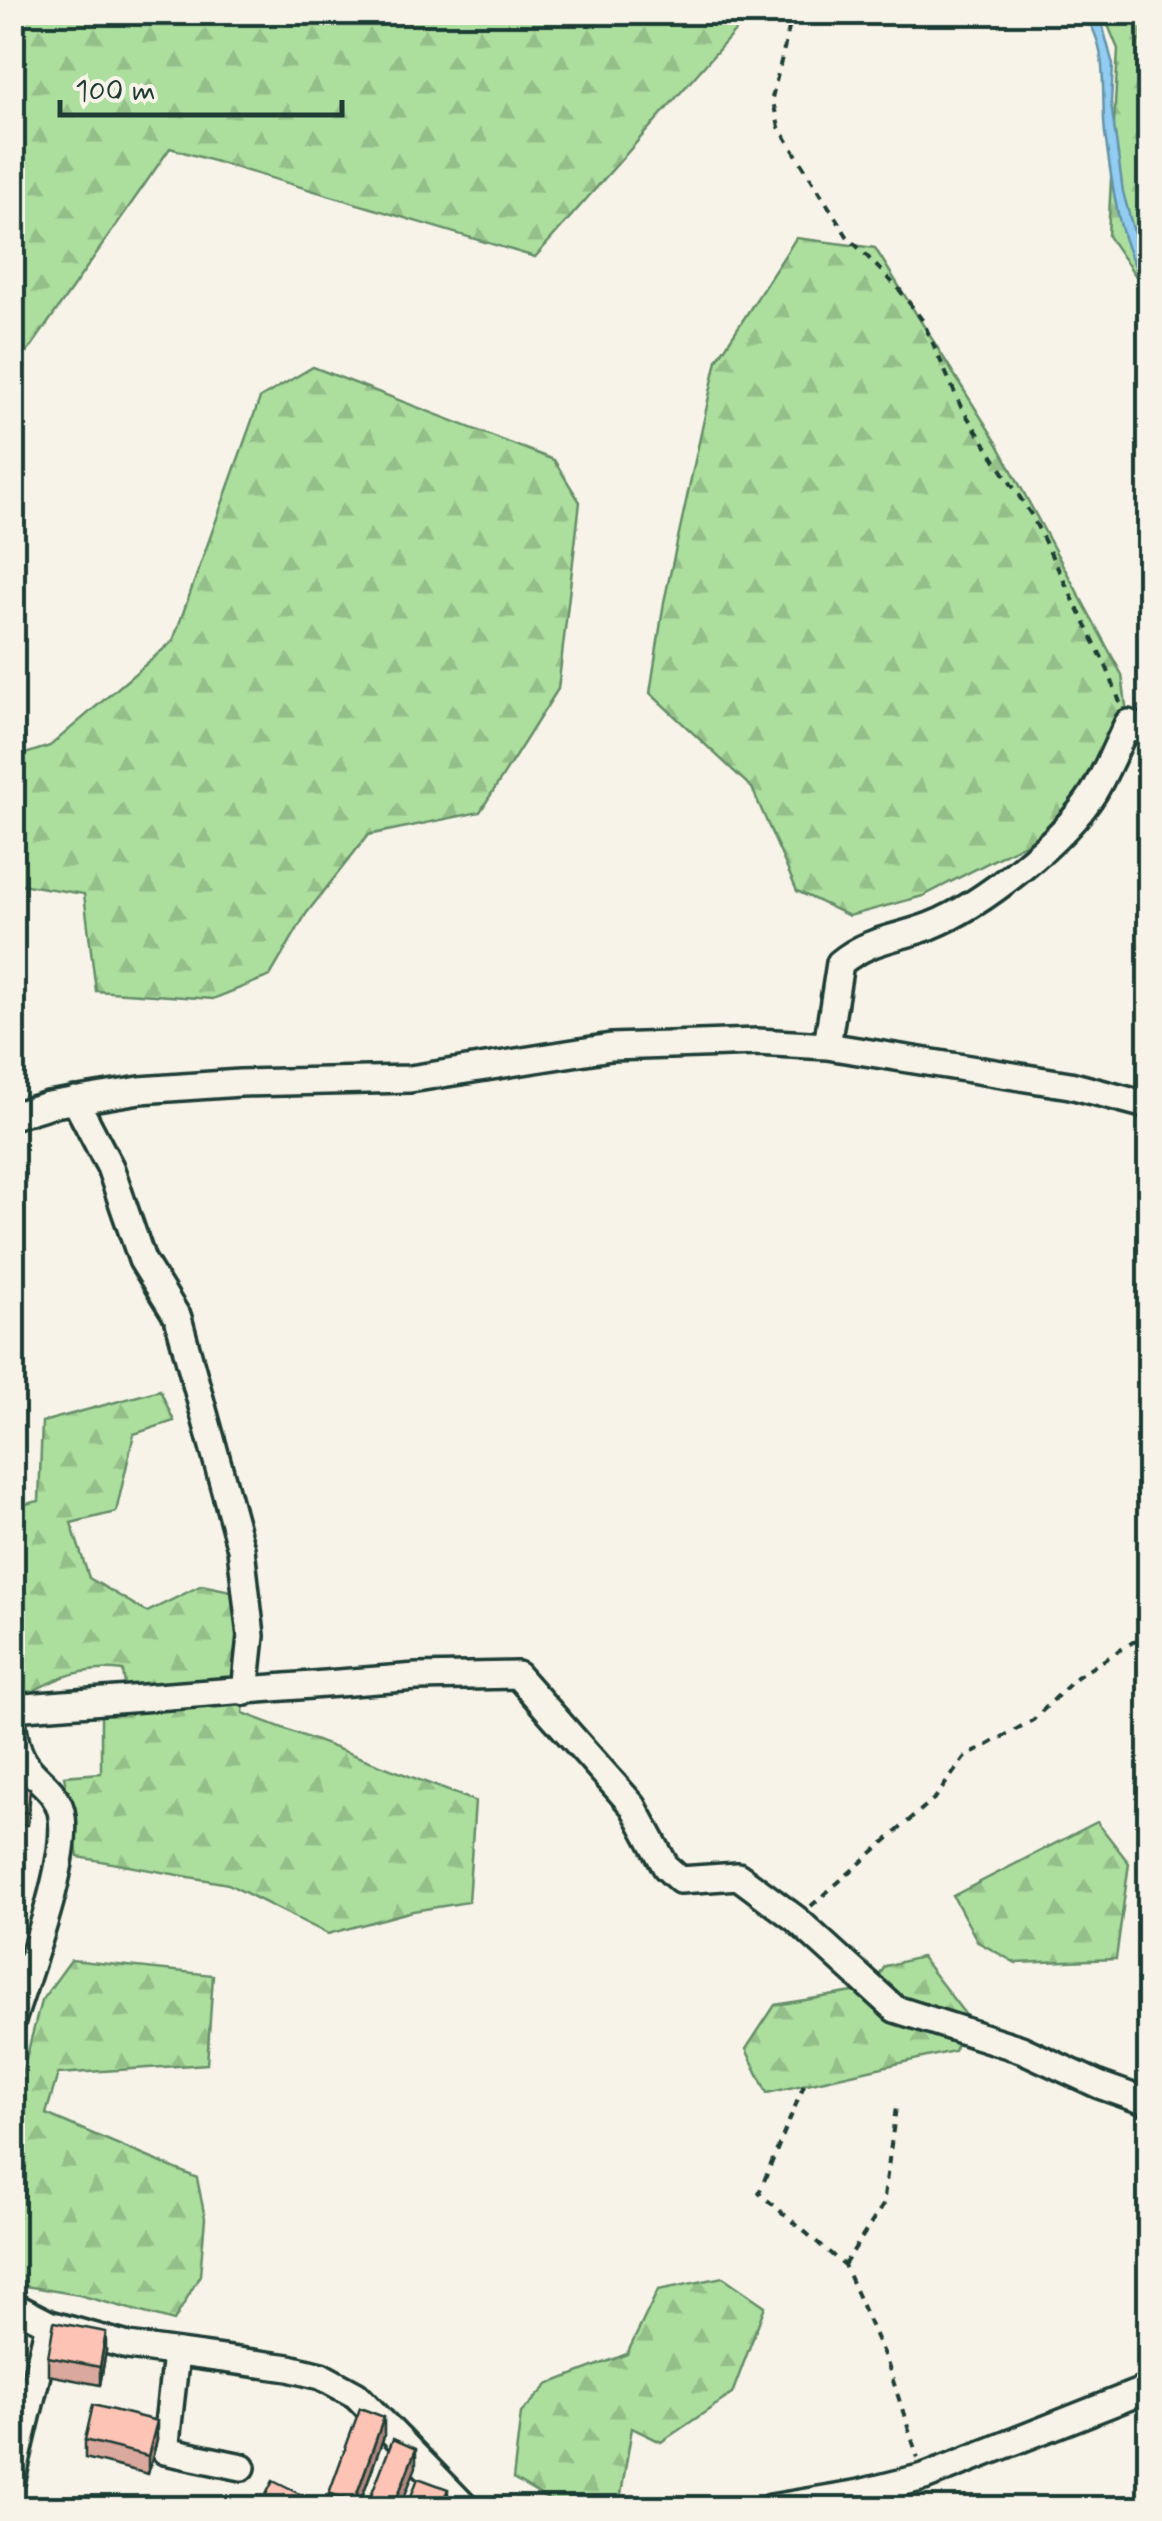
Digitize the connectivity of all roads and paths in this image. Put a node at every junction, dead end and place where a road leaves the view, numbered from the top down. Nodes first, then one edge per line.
1 (794, 12) edge
2 (1139, 729) edge
3 (828, 1046) junction
4 (75, 1100) junction
5 (1150, 1106) edge
6 (12, 1116) edge
7 (1150, 1640) edge
8 (244, 1692) junction
9 (12, 1708) edge
10 (12, 1718) edge
11 (796, 1919) junction
12 (12, 2021) edge
13 (804, 2085) dead end
14 (1150, 2103) edge
15 (896, 2107) dead end
16 (844, 2264) junction
17 (12, 2304) edge
18 (49, 2324) junction
19 (176, 2354) junction
20 (1150, 2388) edge
21 (242, 2468) dead end
22 (924, 2477) junction
23 (12, 2479) edge
24 (466, 2508) edge
25 (771, 2508) edge

1 - 2 path
2 - 3 street
3 - 4 street
3 - 5 street
4 - 6 street
4 - 8 street
7 - 11 path
8 - 9 street
8 - 11 street
10 - 12 street
11 - 14 street
13 - 16 path
15 - 16 path
16 - 22 path
17 - 18 street
18 - 19 street
18 - 23 street
19 - 21 street
19 - 24 street
20 - 22 street
22 - 25 street

